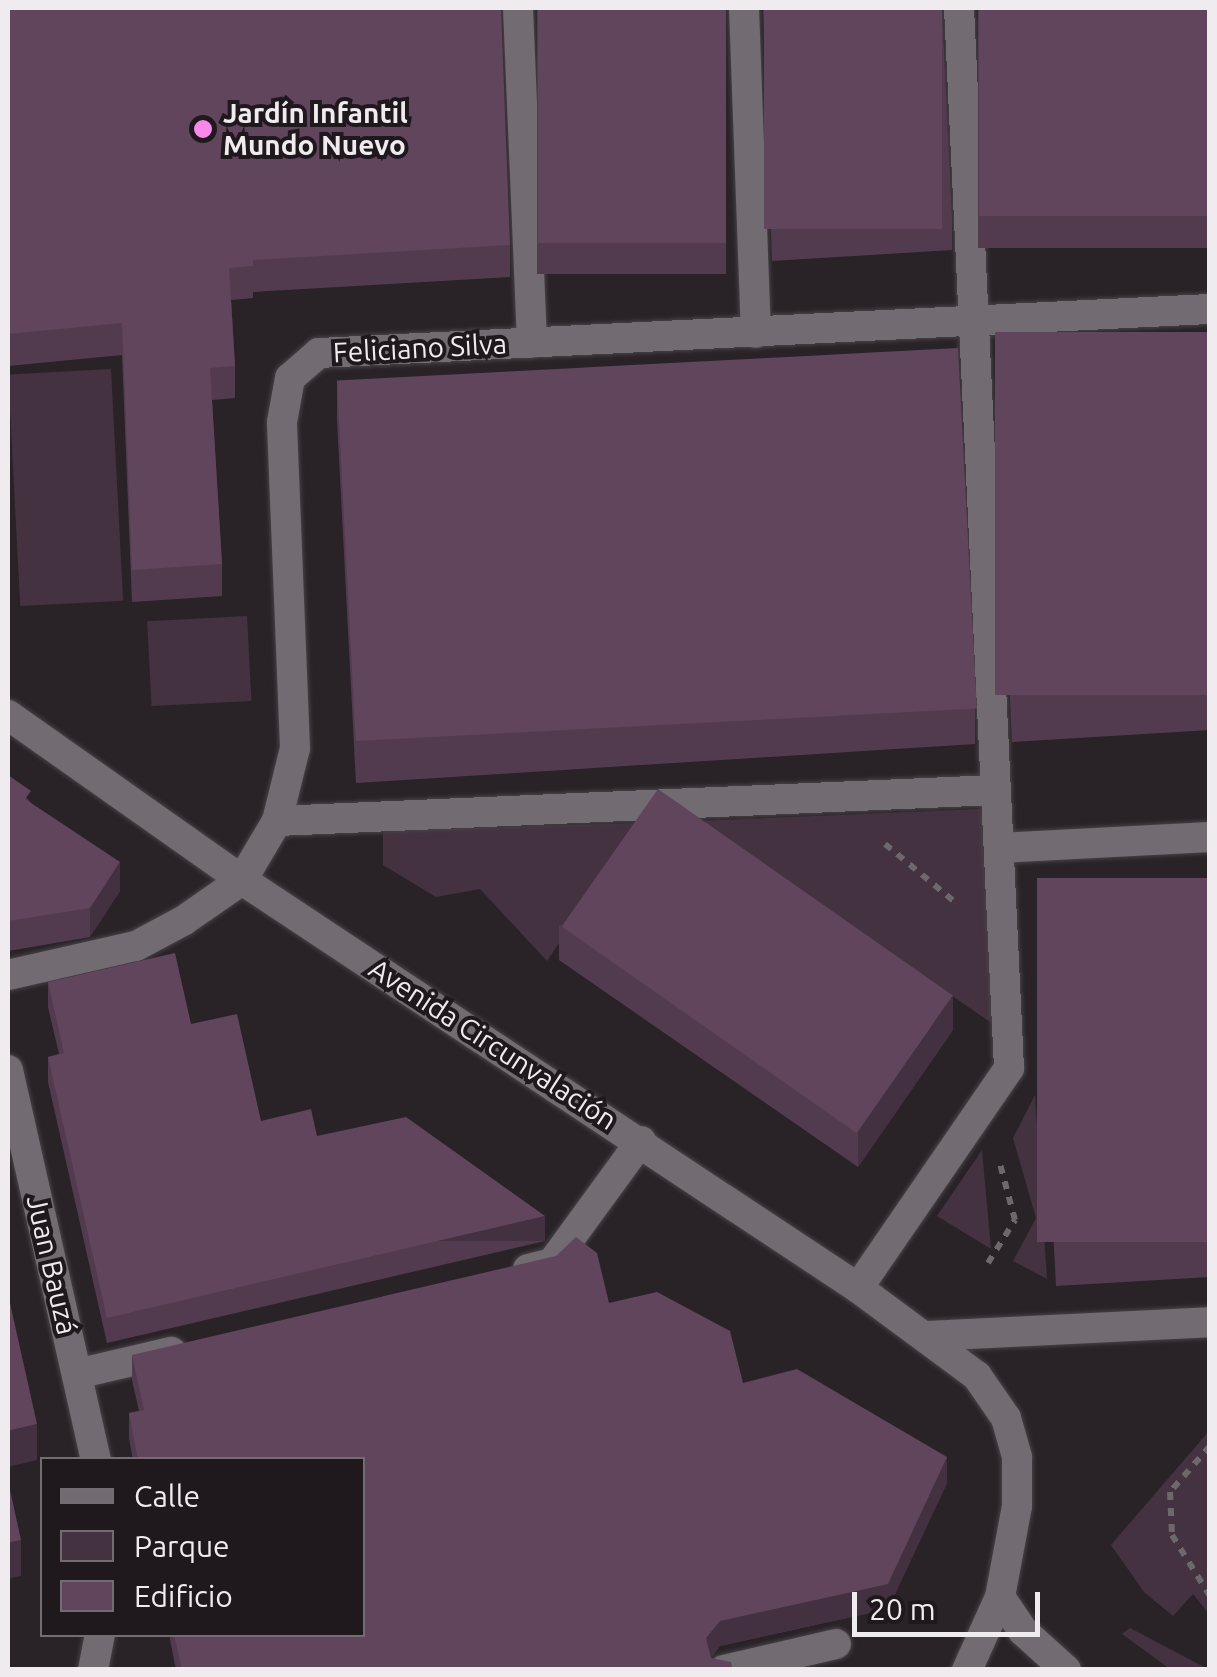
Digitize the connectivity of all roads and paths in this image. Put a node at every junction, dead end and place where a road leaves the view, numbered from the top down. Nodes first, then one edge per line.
1 (518, 8) edge
2 (744, 8) edge
3 (959, 8) edge
4 (1210, 309) edge
5 (973, 321) junction
6 (756, 332) junction
7 (532, 343) junction
8 (8, 715) edge
9 (996, 790) junction
10 (836, 797) junction
11 (277, 821) junction
12 (1210, 837) edge
13 (998, 848) junction
14 (242, 880) junction
15 (1003, 934) junction
16 (8, 974) edge
17 (8, 1070) edge
18 (985, 1102) junction
19 (641, 1142) junction
20 (988, 1264) dead end
21 (495, 1276) edge
22 (858, 1288) junction
23 (1210, 1322) edge
24 (927, 1336) junction
25 (210, 1343) edge
26 (77, 1374) junction
27 (1210, 1446) edge
28 (95, 1457) edge
29 (1210, 1596) edge
30 (1000, 1598) junction
31 (99, 1637) edge
32 (836, 1644) dead end
33 (93, 1670) edge
34 (724, 1670) edge
35 (967, 1670) edge
36 (1066, 1670) edge

1 - 7 street
2 - 6 street
3 - 5 street
4 - 5 street, Feliciano Silva
5 - 6 street, Feliciano Silva
5 - 9 street
6 - 7 street, Feliciano Silva
7 - 11 street, Feliciano Silva
8 - 14 street, Avenida Circunvalación
9 - 10 street
9 - 13 street
10 - 11 street
10 - 15 path
11 - 14 street, Feliciano Silva
12 - 13 street
13 - 15 street
14 - 16 street, Feliciano Silva
14 - 19 street, Avenida Circunvalación
15 - 18 street
17 - 26 street, Juan Bauzá
18 - 20 path
18 - 22 street
19 - 21 street
19 - 22 street, Avenida Circunvalación
22 - 24 street, Avenida Circunvalación
23 - 24 street
24 - 30 street, Avenida Circunvalación
25 - 26 street
26 - 28 street, Juan Bauzá
27 - 29 path
30 - 35 street, Avenida Circunvalación
30 - 36 street
31 - 33 street
32 - 34 street

